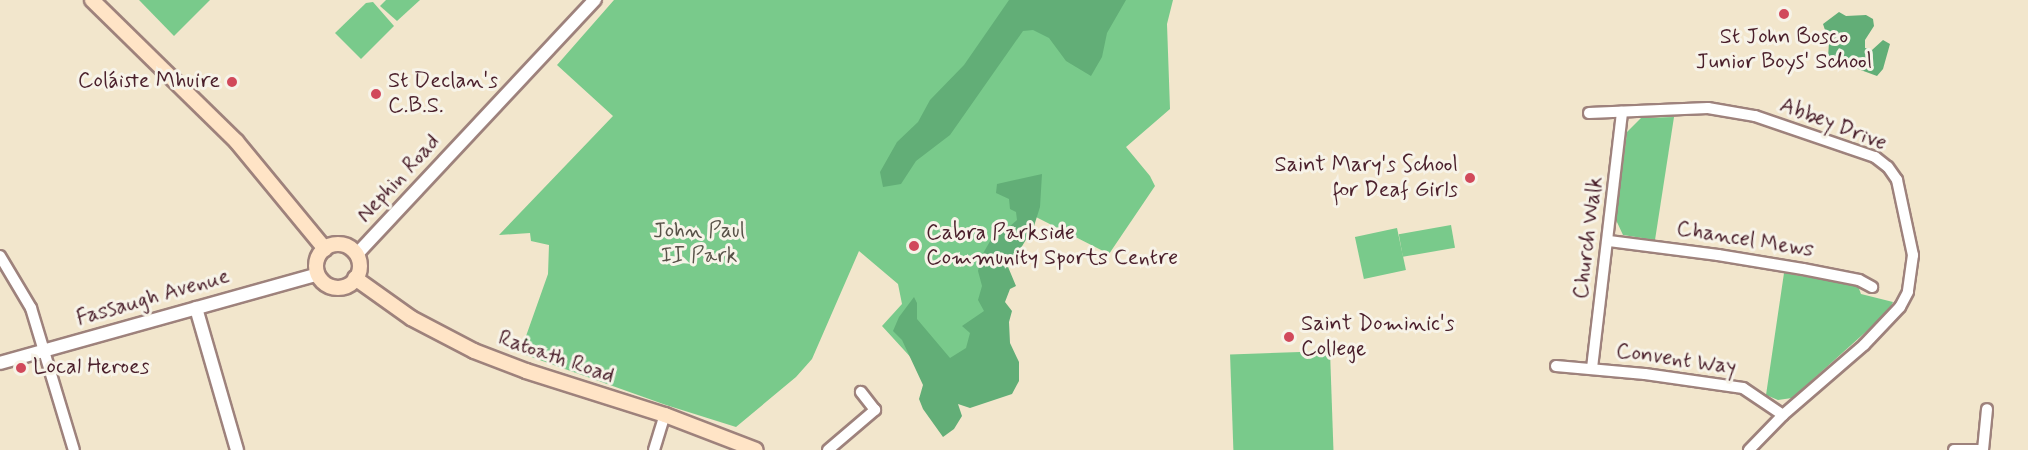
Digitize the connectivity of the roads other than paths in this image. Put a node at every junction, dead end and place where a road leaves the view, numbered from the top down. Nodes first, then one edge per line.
1 (92, 0) edge
2 (595, 0) edge
3 (1622, 112) junction
4 (1589, 113) dead end
5 (1609, 241) junction
6 (325, 249) junction
7 (357, 254) junction
8 (0, 256) edge
9 (318, 274) junction
10 (355, 278) junction
11 (1872, 287) dead end
12 (196, 308) junction
13 (45, 350) junction
14 (0, 363) edge
15 (1556, 366) dead end
16 (1592, 368) junction
17 (861, 392) dead end
18 (1988, 409) dead end
19 (665, 415) junction
20 (1783, 415) junction
21 (74, 450) edge
22 (237, 450) edge
23 (654, 450) edge
24 (756, 450) edge
25 (828, 450) edge
26 (1749, 450) edge
27 (1954, 450) edge
28 (1983, 450) edge

1 - 6 main road
2 - 7 street, Nephin Road
3 - 4 street, Abbey Drive
3 - 5 street, Church Walk
3 - 20 street, Abbey Drive
5 - 11 street, Chancel Mews
5 - 16 street, Church Walk
6 - 7 main road
6 - 9 main road
7 - 10 main road
8 - 13 street
9 - 10 main road
9 - 12 street, Fassaugh Avenue
10 - 19 main road, Ratoath Road
12 - 13 street, Fassaugh Avenue
12 - 22 street
13 - 14 street, Fassaugh Avenue
13 - 21 street
15 - 16 street, Convent Way
16 - 20 street, Convent Way
17 - 25 street
18 - 28 street
19 - 23 street
19 - 24 main road, Ratoath Road
20 - 26 street, Abbey Drive
27 - 28 street

